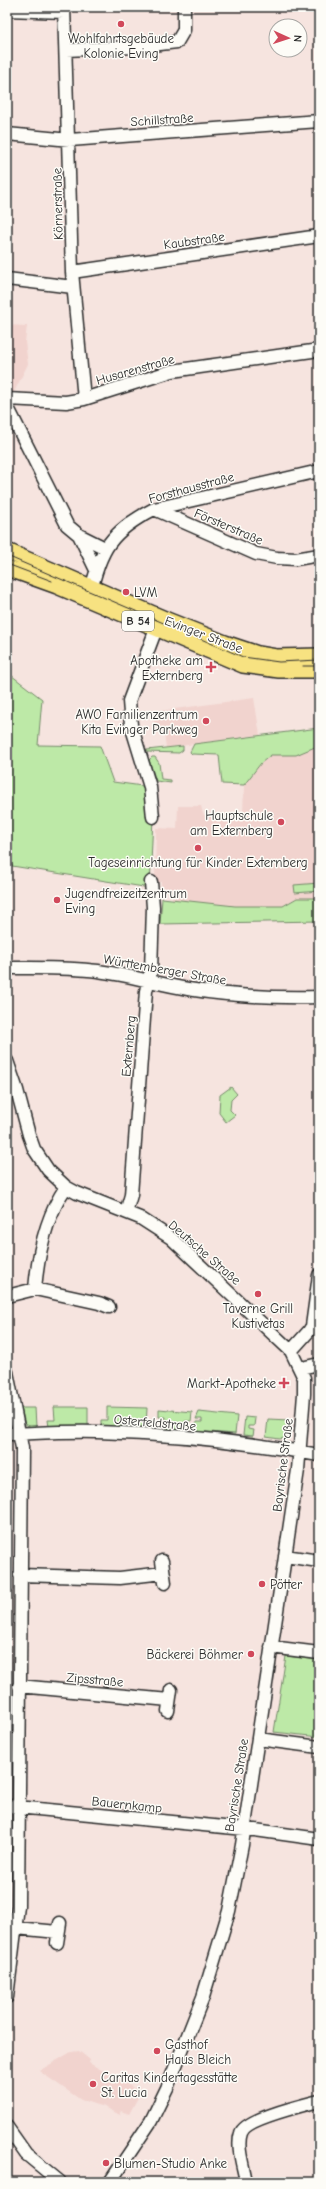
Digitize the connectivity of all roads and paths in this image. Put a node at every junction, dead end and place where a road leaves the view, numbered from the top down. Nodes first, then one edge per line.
1 (184, 7) edge
2 (7, 10) edge
3 (64, 10) edge
4 (66, 50) junction
5 (319, 121) edge
6 (7, 134) edge
7 (70, 140) junction
8 (319, 236) edge
9 (72, 272) junction
10 (7, 279) edge
11 (73, 287) junction
12 (319, 350) edge
13 (7, 399) edge
14 (84, 399) junction
15 (7, 406) edge
16 (319, 471) edge
17 (154, 509) junction
18 (79, 535) junction
19 (105, 548) junction
20 (7, 551) edge
21 (319, 555) edge
22 (7, 568) edge
23 (96, 570) junction
24 (90, 594) junction
25 (158, 623) junction
26 (319, 656) edge
27 (319, 670) edge
28 (153, 817) dead end
29 (150, 882) dead end
30 (7, 968) edge
31 (148, 982) junction
32 (319, 996) edge
33 (7, 1061) edge
34 (66, 1187) junction
35 (126, 1212) junction
36 (319, 1275) edge
37 (35, 1289) junction
38 (7, 1296) edge
39 (109, 1307) dead end
40 (291, 1351) junction
41 (319, 1364) edge
42 (301, 1368) junction
43 (7, 1372) edge
44 (7, 1434) edge
45 (21, 1434) junction
46 (299, 1451) junction
47 (319, 1455) edge
48 (284, 1556) junction
49 (319, 1561) edge
50 (163, 1572) dead end
51 (20, 1575) junction
52 (271, 1647) junction
53 (319, 1653) edge
54 (19, 1686) junction
55 (169, 1700) dead end
56 (258, 1739) junction
57 (319, 1747) edge
58 (13, 1806) edge
59 (244, 1830) junction
60 (319, 1839) edge
61 (58, 1933) dead end
62 (12, 1934) edge
63 (7, 1997) edge
64 (319, 2101) edge
65 (7, 2127) edge
66 (60, 2182) edge
67 (110, 2182) edge
68 (246, 2182) edge

1 - 4 street
2 - 3 street
3 - 4 street, Körnerstraße
4 - 7 street, Körnerstraße
5 - 7 street, Schillstraße
6 - 7 street, Schillstraße
7 - 9 street, Körnerstraße
8 - 9 street, Kaubstraße
9 - 11 street, Körnerstraße
10 - 11 street
11 - 14 street, Körnerstraße
12 - 14 street, Husarenstraße
13 - 14 street, Husarenstraße
15 - 18 street
16 - 17 street, Forsthausstraße
17 - 19 street, Forsthausstraße
17 - 21 street, Försterstraße
18 - 19 street
18 - 23 street
19 - 23 street, Forsthausstraße
20 - 24 main road, Evinger Straße / B 54
22 - 24 main road, Evinger Straße / B 54
23 - 24 street, Forsthausstraße
24 - 25 main road, Evinger Straße / B 54
25 - 26 main road, Evinger Straße / B 54
25 - 27 main road, Evinger Straße / B 54
25 - 28 street
29 - 31 street, Externberg
30 - 31 street, Württemberger Straße
31 - 32 street, Württemberger Straße
31 - 35 street, Externberg
33 - 34 street, Deutsche Straße
34 - 35 street, Deutsche Straße
34 - 37 street
35 - 40 street, Deutsche Straße
36 - 40 street
37 - 38 street
37 - 39 street
40 - 42 street, Deutsche Straße
41 - 42 street
42 - 46 street, Bayrische Straße
43 - 45 street
44 - 45 street, Osterfeldstraße
45 - 46 street, Osterfeldstraße
45 - 51 street
46 - 47 street, Osterfeldstraße
46 - 48 street, Bayrische Straße
48 - 49 street
48 - 52 street, Bayrische Straße
50 - 51 street
51 - 54 street
52 - 53 street
52 - 56 street, Bayrische Straße
54 - 55 street, Zipsstraße
54 - 58 street
56 - 57 street
56 - 59 street, Bayrische Straße
58 - 59 street, Bauernkamp
58 - 62 street
59 - 60 street, Bauernkamp
59 - 67 street, Bayrische Straße
61 - 62 street
62 - 63 street
64 - 68 street
65 - 66 street

